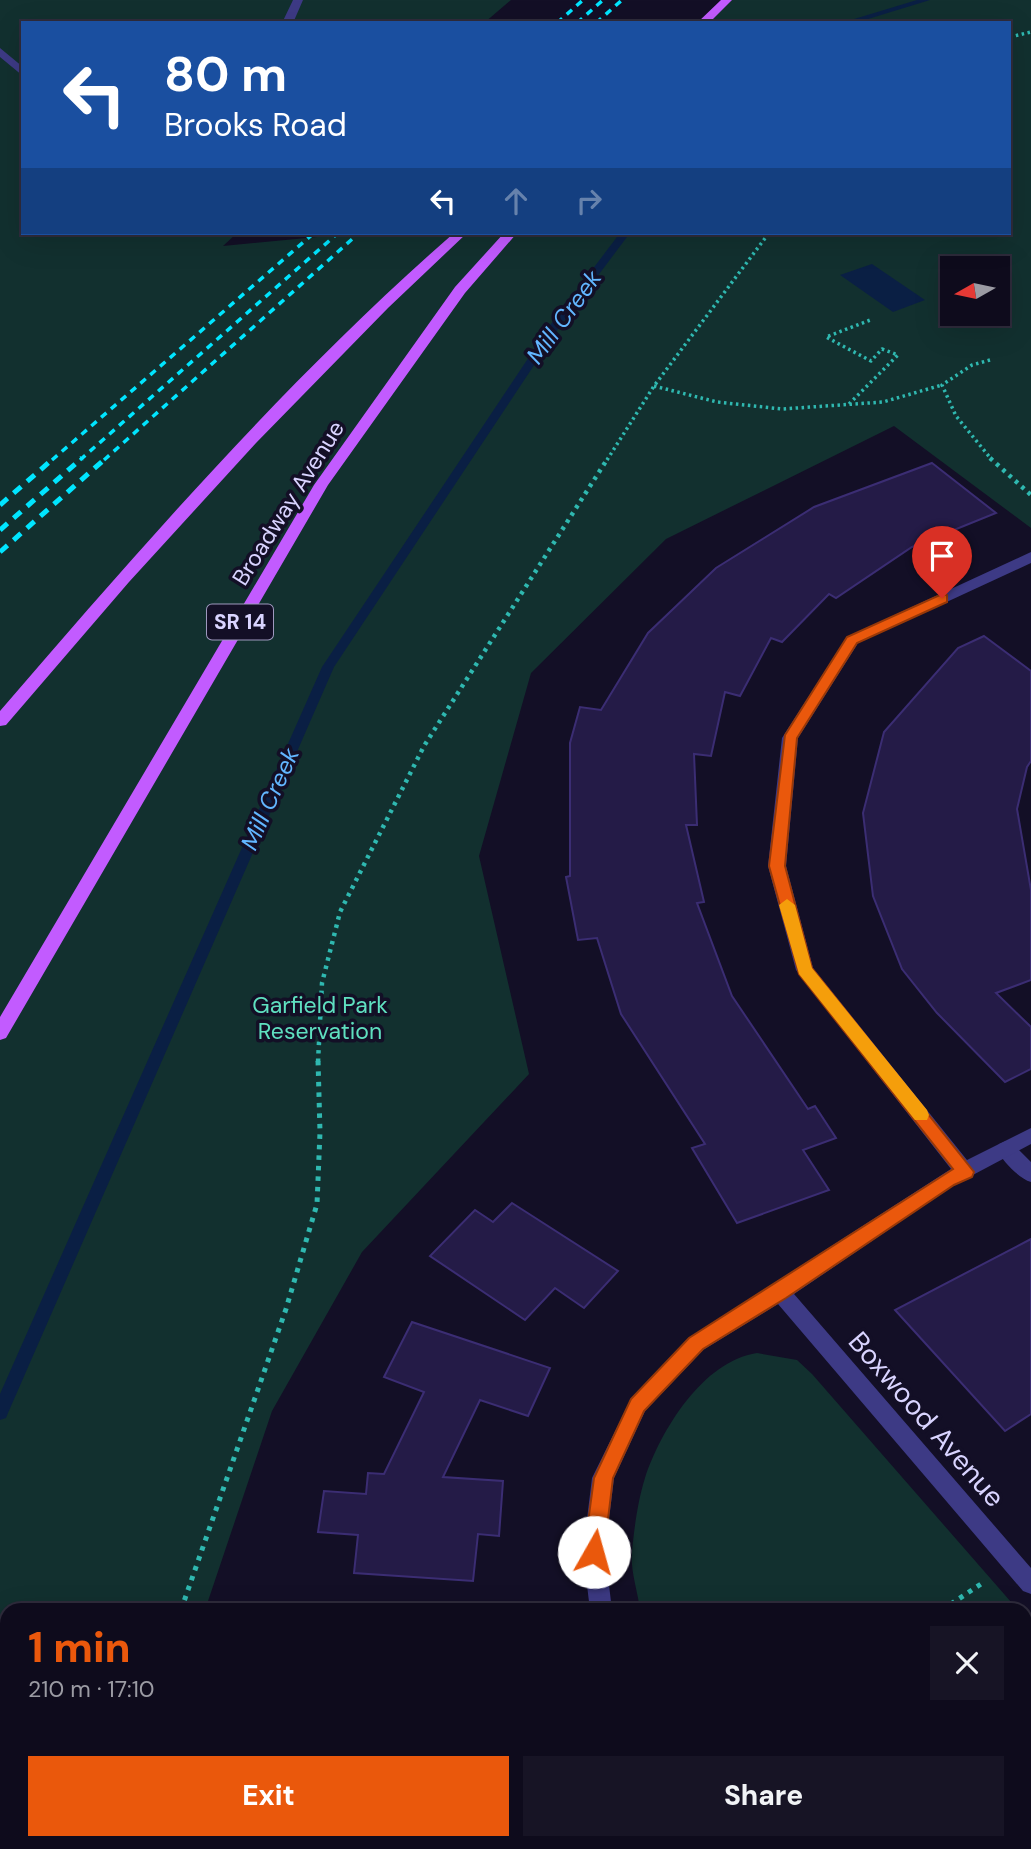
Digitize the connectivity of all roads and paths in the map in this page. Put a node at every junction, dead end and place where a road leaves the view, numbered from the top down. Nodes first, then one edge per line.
1 (298, 0) edge
2 (727, 0) edge
3 (288, 21) edge
4 (704, 21) edge
5 (1031, 32) edge
6 (1011, 37) edge
7 (0, 51) edge
8 (21, 71) edge
9 (459, 235) edge
10 (509, 235) edge
11 (767, 235) edge
12 (873, 318) dead end
13 (990, 360) dead end
14 (654, 386) junction
15 (942, 386) junction
16 (849, 405) junction
17 (1031, 495) edge
18 (1031, 557) edge
19 (0, 721) edge
20 (0, 1032) edge
21 (1031, 1135) edge
22 (1006, 1149) junction
23 (965, 1172) junction
24 (1031, 1174) edge
25 (779, 1292) junction
26 (985, 1581) dead end
27 (1031, 1584) edge
28 (183, 1603) edge
29 (600, 1603) edge
30 (952, 1603) edge

1 - 3 street
2 - 4 main road
5 - 6 path
7 - 8 street
9 - 19 main road
10 - 20 main road, Broadway Avenue / SR 14
11 - 14 path
12 - 16 path
13 - 15 path
14 - 16 path
14 - 28 path
15 - 16 path
15 - 17 path
18 - 23 street
21 - 22 street
22 - 23 street
22 - 24 street
23 - 25 street
25 - 27 street, Boxwood Avenue
25 - 29 street
26 - 30 path

